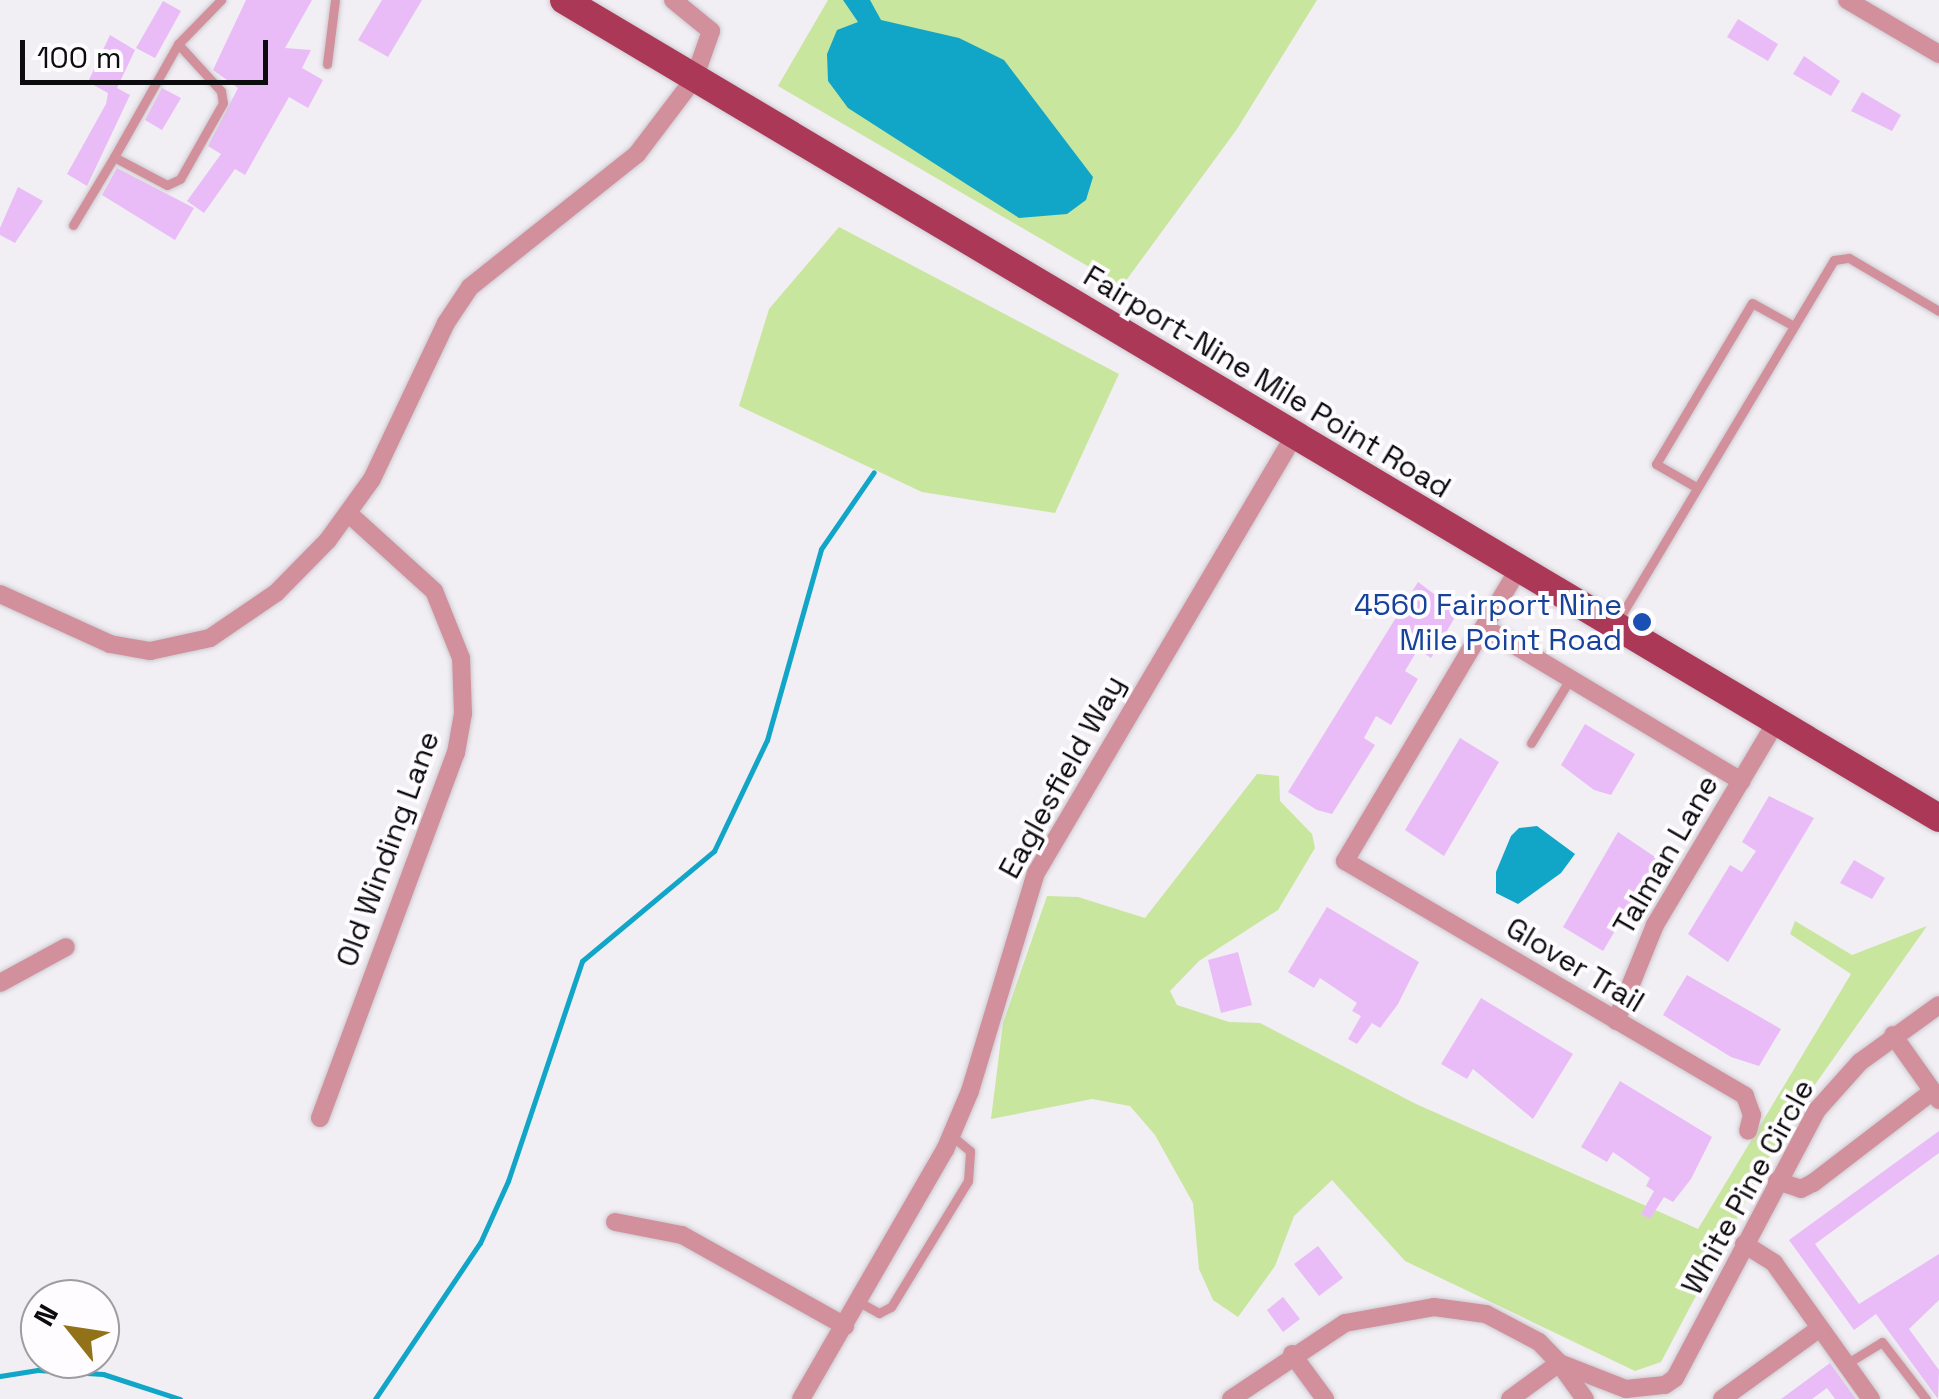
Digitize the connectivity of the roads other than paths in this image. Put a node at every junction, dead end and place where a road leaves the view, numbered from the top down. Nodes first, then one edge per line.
1 (222, 0) edge
2 (336, 0) edge
3 (564, 0) edge
4 (673, 0) edge
5 (1847, 0) edge
6 (178, 44) junction
7 (1939, 54) edge
8 (327, 64) dead end
9 (694, 79) junction
10 (114, 156) junction
11 (74, 225) dead end
12 (1939, 311) edge
13 (1792, 325) junction
14 (1294, 436) junction
15 (1696, 487) junction
16 (349, 514) junction
17 (1519, 568) junction
18 (0, 594) edge
19 (1614, 626) junction
20 (1484, 628) junction
21 (1570, 678) junction
22 (1776, 722) junction
23 (1531, 743) dead end
24 (1740, 781) junction
25 (1939, 818) edge
26 (66, 947) dead end
27 (0, 984) edge
28 (1939, 1005) edge
29 (1616, 1021) junction
30 (1894, 1035) junction
31 (1936, 1096) edge
32 (320, 1118) dead end
33 (1748, 1131) dead end
34 (952, 1134) junction
35 (1777, 1182) junction
36 (615, 1222) dead end
37 (1744, 1244) junction
38 (858, 1302) junction
39 (844, 1326) junction
40 (1820, 1328) junction
41 (1292, 1354) junction
42 (1559, 1363) junction
43 (1846, 1364) junction
44 (1675, 1378) junction
45 (801, 1399) edge
46 (1231, 1399) edge
47 (1325, 1399) edge
48 (1510, 1399) edge
49 (1585, 1399) edge
50 (1664, 1399) edge
51 (1722, 1399) edge
52 (1871, 1399) edge
53 (1926, 1399) edge

1 - 6 lane
2 - 8 lane
3 - 9 main road, Fairport-Nine Mile Point Road
4 - 9 street
5 - 7 street
6 - 10 lane
6 - 10 lane
9 - 14 main road, Fairport-Nine Mile Point Road
9 - 16 street
10 - 11 lane
12 - 13 lane
13 - 15 lane
13 - 15 lane
14 - 17 main road, Fairport-Nine Mile Point Road
14 - 34 street, Eaglesfield Way
15 - 19 lane
16 - 18 street
16 - 32 street, Old Winding Lane
17 - 19 main road, Fairport-Nine Mile Point Road
17 - 20 street
19 - 22 main road, Fairport-Nine Mile Point Road
20 - 21 street
20 - 29 street, Glover Trail
21 - 23 lane
21 - 24 street
22 - 24 street, Talman Lane
22 - 25 main road, Fairport-Nine Mile Point Road
24 - 29 street, Talman Lane
26 - 27 street
28 - 30 street, White Pine Circle
29 - 33 street, Glover Trail
30 - 31 street
30 - 35 street, White Pine Circle
31 - 35 street
34 - 38 street, Eaglesfield Way
34 - 38 lane
35 - 37 street, White Pine Circle
36 - 39 street
37 - 40 street
37 - 44 street, White Pine Circle
38 - 39 street, Eaglesfield Way
39 - 45 street, Eaglesfield Way
40 - 43 street
40 - 51 street
41 - 42 street
41 - 46 street
41 - 47 street
42 - 44 street
42 - 48 street
42 - 49 street
43 - 52 street
43 - 53 lane
44 - 50 street, White Pine Circle

